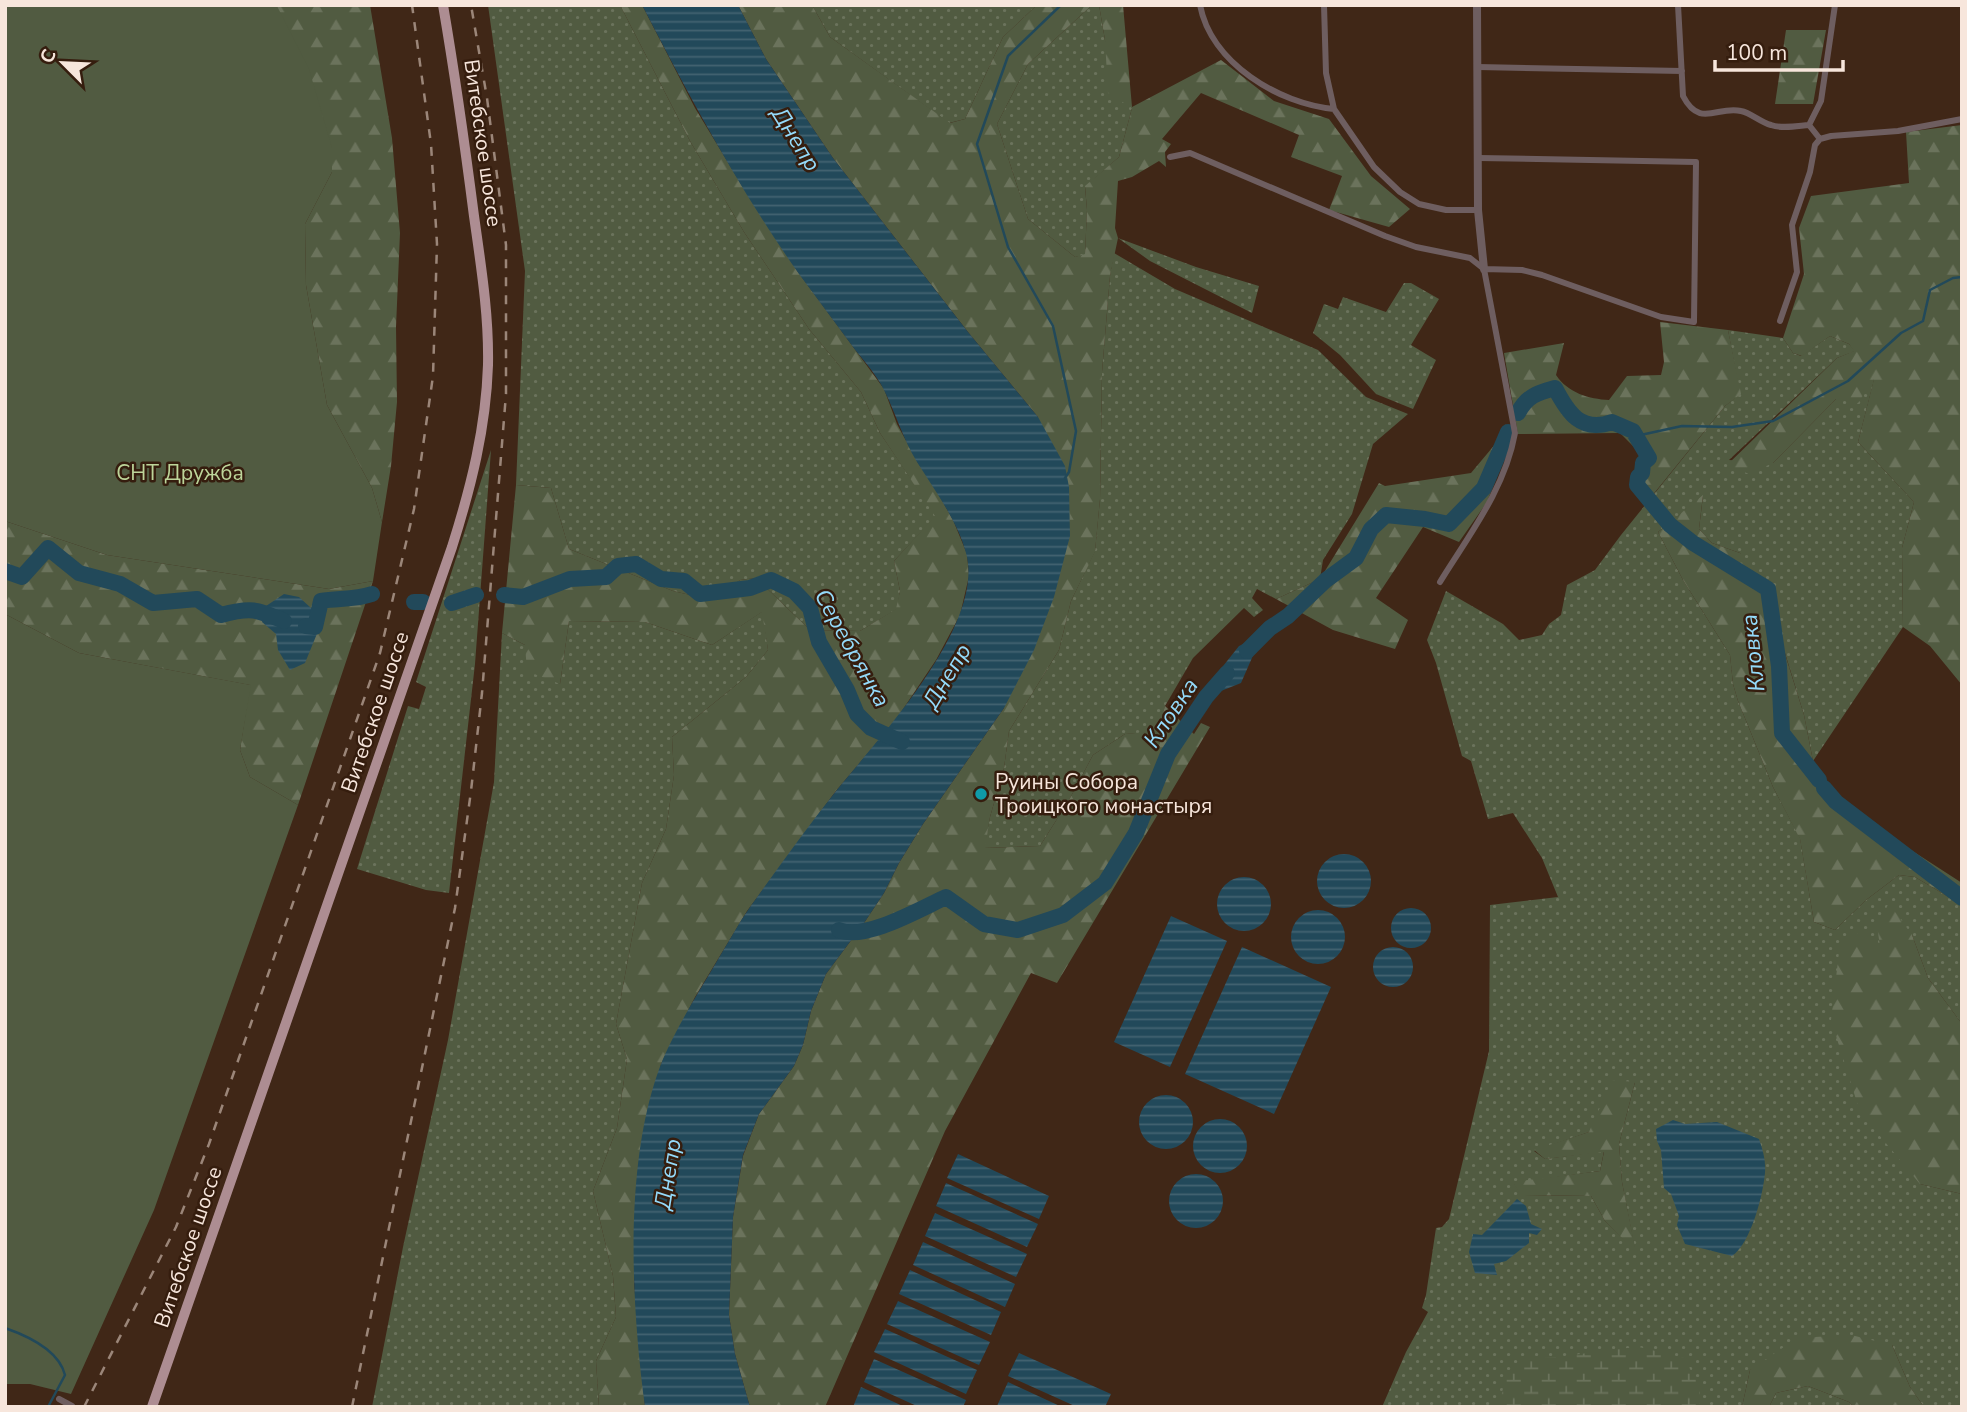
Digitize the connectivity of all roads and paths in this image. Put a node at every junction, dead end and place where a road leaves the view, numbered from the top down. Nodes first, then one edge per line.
1 (443, 5) edge
2 (1200, 5) edge
3 (1324, 5) edge
4 (1477, 5) edge
5 (1678, 5) edge
6 (1835, 5) edge
7 (1478, 67) junction
8 (1682, 71) junction
9 (1334, 109) junction
10 (1962, 119) edge
11 (1809, 125) junction
12 (1819, 139) junction
13 (1170, 157) dead end
14 (1479, 158) junction
15 (1478, 210) junction
16 (1484, 269) junction
17 (1780, 321) dead end
18 (1440, 582) dead end
19 (59, 1399) dead end
20 (72, 1406) edge
21 (152, 1407) edge

1 - 21 main road, Витебское шоссе
2 - 9 street
3 - 9 street
4 - 7 street
5 - 8 street
6 - 11 street
7 - 8 street
7 - 14 street
8 - 11 street
9 - 15 street
10 - 12 street
11 - 12 street
12 - 17 street
13 - 16 street
14 - 15 street
14 - 16 street
15 - 16 street
16 - 18 street
19 - 20 street

